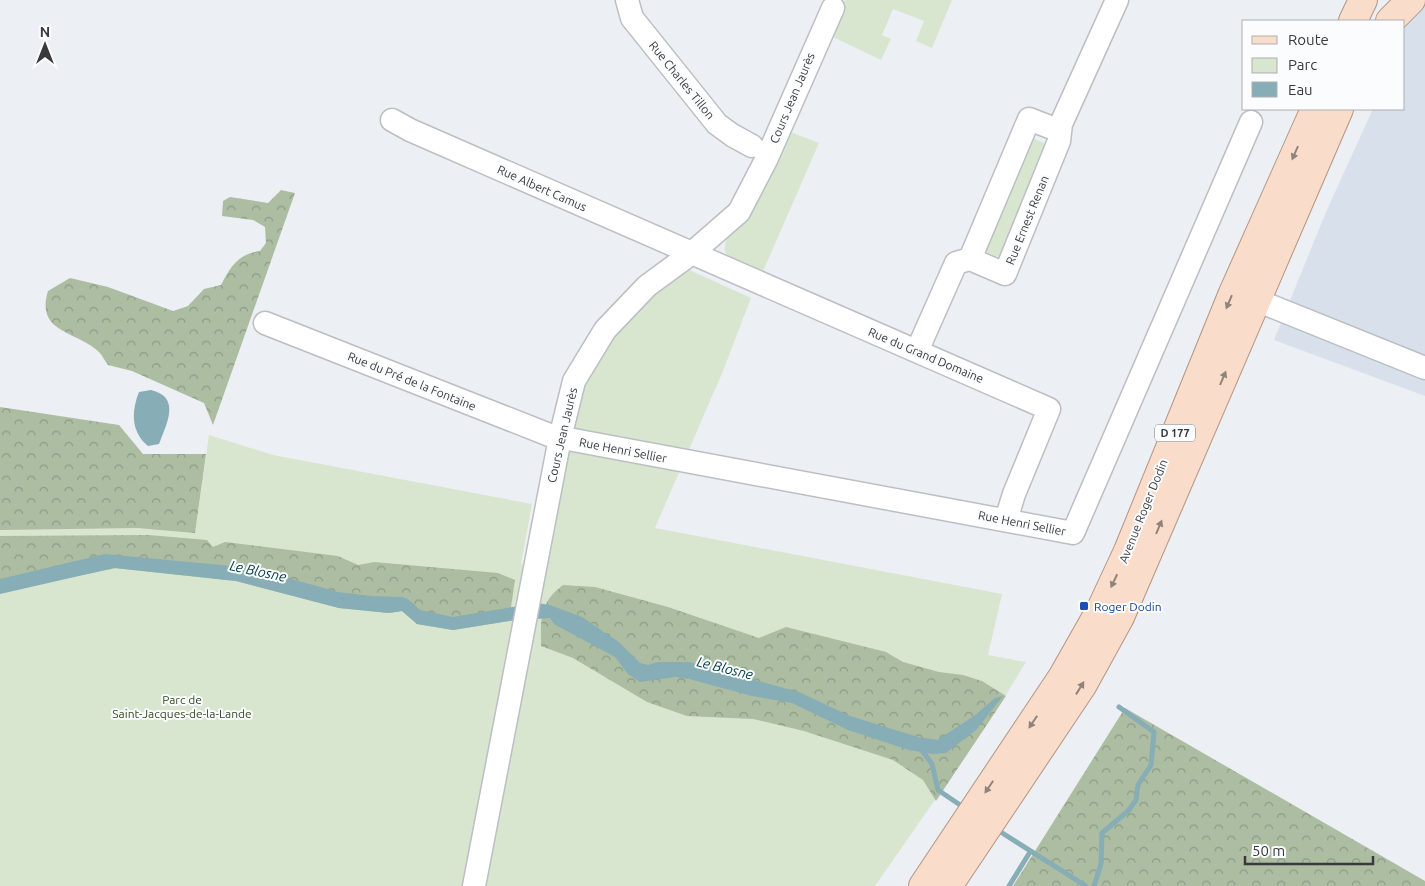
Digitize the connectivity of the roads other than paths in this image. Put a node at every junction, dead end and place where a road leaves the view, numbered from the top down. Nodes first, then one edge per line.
1 (627, 0) edge
2 (1117, 0) edge
3 (1362, 0) edge
4 (1411, 0) edge
5 (835, 3) edge
6 (1353, 20) edge
7 (1391, 20) edge
8 (1315, 110) edge
9 (1340, 110) edge
10 (392, 120) dead end
11 (1251, 122) dead end
12 (1060, 131) junction
13 (752, 146) dead end
14 (692, 253) junction
15 (970, 259) junction
16 (1256, 300) junction
17 (265, 323) dead end
18 (917, 351) junction
19 (1425, 368) edge
20 (560, 438) junction
21 (1006, 520) junction
22 (1025, 753) junction
23 (948, 874) edge
24 (474, 886) edge
25 (923, 886) edge

1 - 13 street, Rue Charles Tillon
2 - 12 street, Rue Ernest Renan
3 - 6 main road
4 - 7 main road
5 - 14 street, Cours Jean Jaurès
8 -> 22 main road, Avenue Roger Dodin / D 177
9 - 16 main road, Avenue Roger Dodin / D 177
10 - 14 street, Rue Albert Camus
11 - 21 street, Rue Henri Sellier
12 - 15 street
12 - 15 street, Rue Ernest Renan
14 - 18 street, Rue du Grand Domaine
14 - 20 street, Cours Jean Jaurès
15 - 18 street
16 - 19 street
22 -> 16 main road, Avenue Roger Dodin / D 177
17 - 20 street, Rue du Pré de la Fontaine
18 - 21 street, Rue du Grand Domaine
20 - 21 street, Rue Henri Sellier
20 - 24 street, Cours Jean Jaurès
22 - 23 main road, Avenue Roger Dodin
23 - 25 main road, Avenue Roger Dodin

